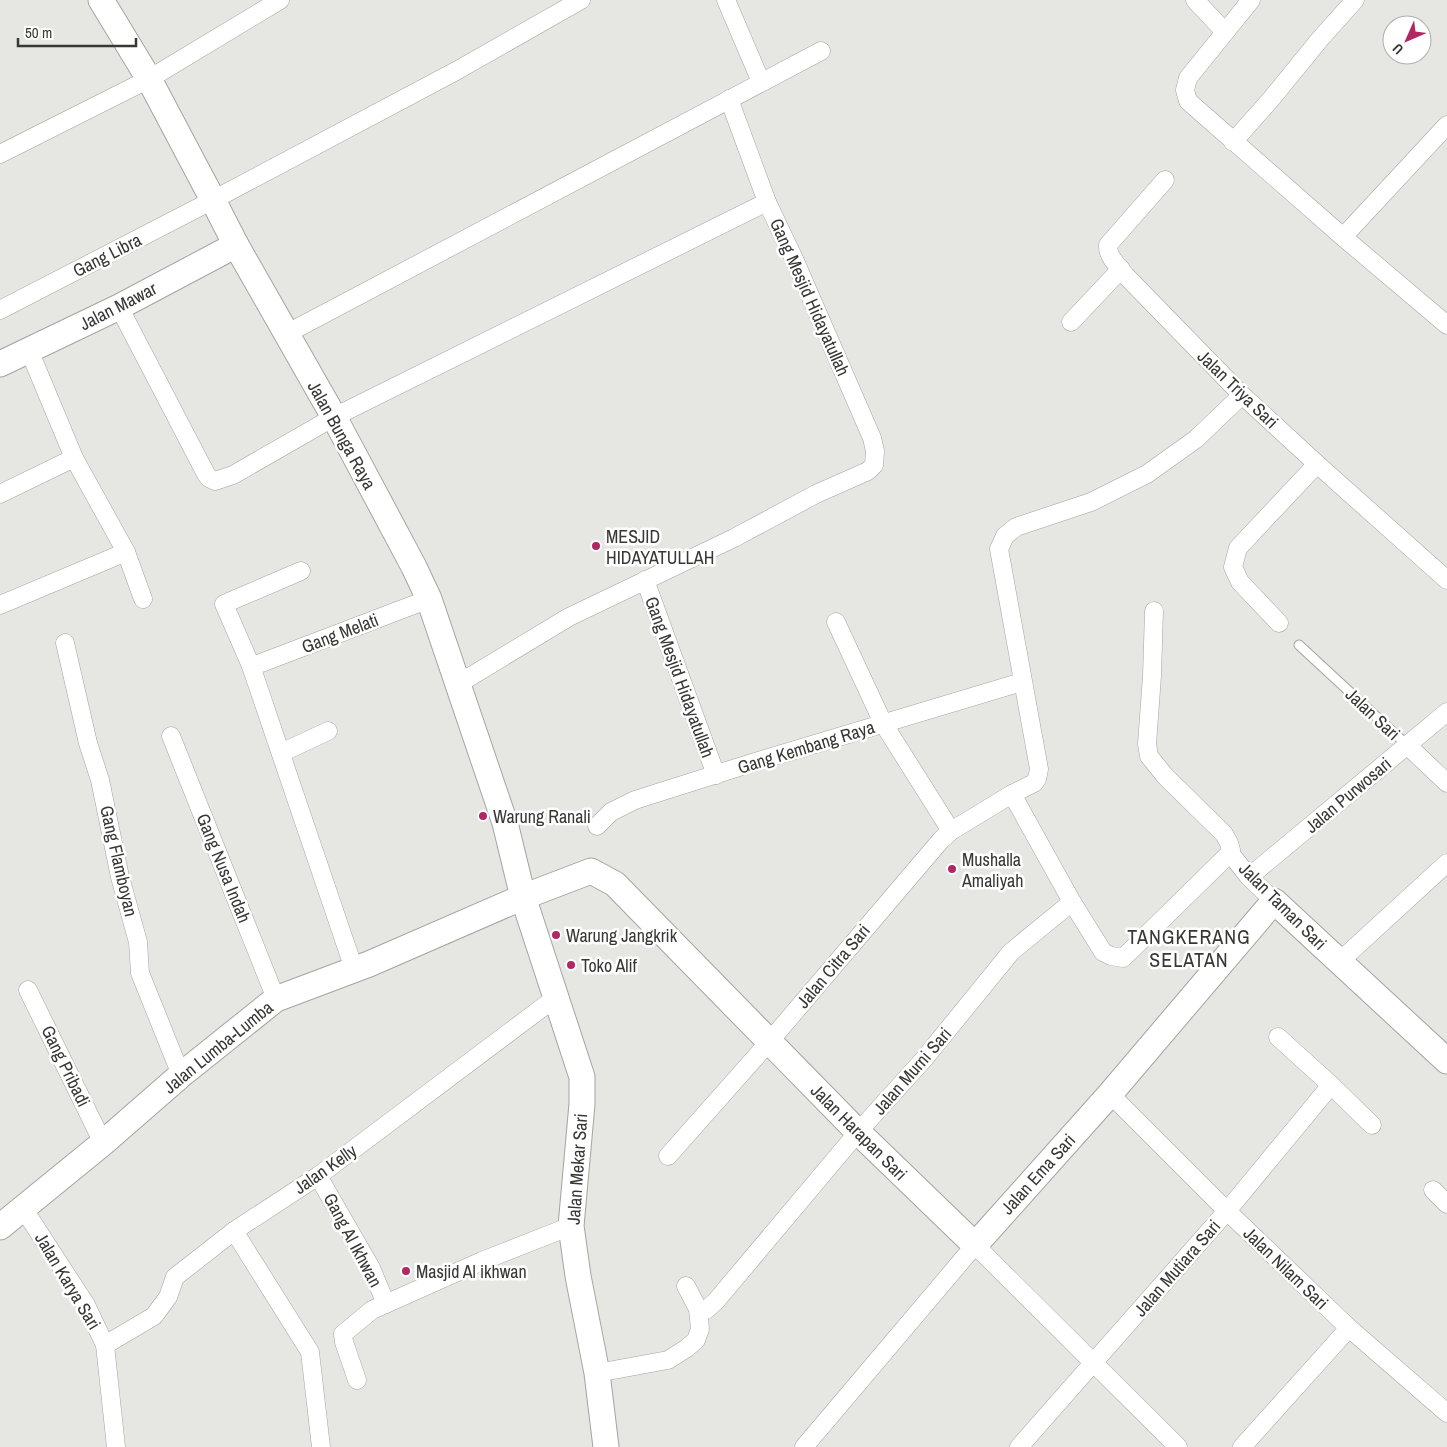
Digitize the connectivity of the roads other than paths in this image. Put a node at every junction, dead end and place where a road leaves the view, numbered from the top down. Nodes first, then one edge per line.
1 (101, 0) edge
2 (280, 0) edge
3 (581, 0) edge
4 (726, 0) edge
5 (1195, 0) edge
6 (1251, 0) edge
7 (1355, 0) edge
8 (1225, 32) junction
9 (821, 51) dead end
10 (149, 80) junction
11 (761, 82) junction
12 (729, 99) junction
13 (1447, 125) edge
14 (1233, 142) junction
15 (0, 154) edge
16 (1165, 180) dead end
17 (213, 200) junction
18 (767, 202) junction
19 (1343, 237) junction
20 (236, 245) junction
21 (1121, 269) junction
22 (119, 306) junction
23 (0, 310) edge
24 (1072, 322) dead end
25 (1447, 325) edge
26 (286, 334) junction
27 (29, 350) junction
28 (0, 364) edge
29 (1242, 395) junction
30 (334, 417) junction
31 (74, 458) junction
32 (1317, 464) junction
33 (0, 494) edge
34 (126, 552) junction
35 (301, 571) dead end
36 (645, 580) junction
37 (1447, 580) edge
38 (143, 599) dead end
39 (428, 599) junction
40 (0, 605) edge
41 (1154, 610) dead end
42 (836, 622) dead end
43 (1279, 623) dead end
44 (65, 643) dead end
45 (1299, 645) dead end
46 (251, 666) junction
47 (1022, 682) junction
48 (458, 684) junction
49 (1447, 712) edge
50 (883, 723) junction
51 (328, 731) dead end
52 (171, 736) dead end
53 (1407, 745) junction
54 (281, 753) junction
55 (716, 774) junction
56 (1447, 783) edge
57 (1012, 794) junction
58 (597, 826) dead end
59 (950, 831) junction
60 (1230, 853) junction
61 (1447, 864) edge
62 (1249, 878) junction
63 (523, 898) junction
64 (1072, 902) junction
65 (1274, 902) junction
66 (1339, 962) junction
67 (354, 969) junction
68 (28, 990) dead end
69 (555, 998) junction
70 (276, 1000) junction
71 (1278, 1037) dead end
72 (769, 1042) junction
73 (1447, 1061) edge
74 (181, 1075) junction
75 (1331, 1085) junction
76 (1110, 1094) junction
77 (1372, 1125) dead end
78 (858, 1132) junction
79 (103, 1143) junction
80 (668, 1156) dead end
81 (318, 1176) junction
82 (1433, 1190) dead end
83 (1447, 1204) edge
84 (23, 1208) junction
85 (1227, 1211) junction
86 (571, 1226) junction
87 (0, 1227) edge
88 (234, 1231) junction
89 (974, 1245) junction
90 (686, 1286) dead end
91 (386, 1304) junction
92 (698, 1309) junction
93 (1349, 1328) junction
94 (105, 1345) junction
95 (1094, 1363) junction
96 (597, 1373) junction
97 (357, 1380) dead end
98 (1447, 1413) edge
99 (116, 1447) edge
100 (321, 1447) edge
101 (606, 1447) edge
102 (804, 1447) edge
103 (1019, 1447) edge
104 (1178, 1447) edge
105 (1242, 1447) edge

1 - 10 street, Jalan Bunga Raya
2 - 10 street
3 - 17 street, Gang Libra
4 - 11 street
5 - 8 street
6 - 8 street
7 - 14 street
8 - 14 street
9 - 11 street
10 - 15 street
10 - 17 street, Jalan Bunga Raya
11 - 12 street
12 - 18 street
12 - 26 street
13 - 19 street
14 - 19 street
16 - 21 street, Jalan Triya Sari
17 - 20 street, Jalan Bunga Raya
17 - 23 street, Gang Libra
18 - 30 street, Gang Mesjid Hidayatullah
18 - 36 street, Gang Mesjid Hidayatullah
19 - 25 street
20 - 22 street, Jalan Mawar
20 - 26 street, Jalan Bunga Raya
21 - 24 street
21 - 29 street, Jalan Triya Sari
22 - 27 street, Jalan Mawar
22 - 30 street, Gang Mesjid Hidayatullah
26 - 30 street, Jalan Bunga Raya
27 - 28 street, Jalan Mawar
27 - 31 street
29 - 32 street, Jalan Triya Sari
29 - 47 street
30 - 39 street, Jalan Bunga Raya
31 - 33 street
31 - 34 street
32 - 37 street, Jalan Triya Sari
32 - 43 street
34 - 38 street
34 - 40 street
35 - 46 street
36 - 48 street, Gang Mesjid Hidayatullah
36 - 55 street, Gang Mesjid Hidayatullah
39 - 46 street, Gang Melati
39 - 48 street, Jalan Bunga Raya
41 - 60 street
42 - 50 street
44 - 74 street, Gang Flamboyan
45 - 53 lane, Jalan Sari
46 - 54 street
47 - 50 street, Gang Kembang Raya
47 - 57 street, Jalan Citra Sari
48 - 63 street, Jalan Bunga Raya
49 - 53 street, Jalan Purwosari
50 - 55 street, Gang Kembang Raya
50 - 59 street
51 - 54 street
52 - 70 street, Gang Nusa Indah
53 - 56 street, Jalan Sari
53 - 62 street, Jalan Purwosari
54 - 67 street
55 - 58 street, Gang Kembang Raya
57 - 59 street, Jalan Citra Sari
57 - 64 street
59 - 72 street, Jalan Citra Sari
60 - 62 street, Jalan Taman Sari
60 - 64 street, Jalan Taman Sari
61 - 66 street
62 - 65 street, Jalan Taman Sari
63 - 67 street, Jalan Lumba-Lumba
63 - 69 street, Jalan Mekar Sari
63 - 72 street, Jalan Harapan Sari
64 - 78 street, Jalan Murni Sari
65 - 66 street, Jalan Taman Sari
65 - 76 street, Jalan Ema Sari
66 - 73 street, Jalan Taman Sari
67 - 70 street, Jalan Lumba-Lumba
68 - 79 street, Gang Pribadi
69 - 81 street, Jalan Kelly
69 - 86 street, Jalan Mekar Sari
70 - 74 street, Jalan Lumba-Lumba
71 - 75 street
72 - 78 street, Jalan Harapan Sari
72 - 80 street, Jalan Citra Sari
74 - 79 street, Jalan Lumba-Lumba
75 - 77 street
75 - 85 street, Jalan Mutiara Sari
76 - 85 street, Jalan Nilam Sari
76 - 89 street, Jalan Ema Sari
78 - 89 street, Jalan Harapan Sari
78 - 92 street, Jalan Murni Sari
79 - 84 street, Jalan Lumba-Lumba
81 - 88 street, Jalan Kelly
81 - 91 street, Gang Al Ikhwan
82 - 83 street
84 - 87 street, Jalan Lumba-Lumba
84 - 94 street, Jalan Karya Sari
85 - 93 street, Jalan Nilam Sari
85 - 95 street, Jalan Mutiara Sari
86 - 91 street, Gang Al Ikhwan
86 - 96 street, Jalan Mekar Sari
88 - 94 street, Jalan Kelly
88 - 100 street
89 - 95 street, Jalan Harapan Sari
89 - 102 street, Jalan Ema Sari
90 - 92 street
91 - 97 street, Gang Al Ikhwan
92 - 96 street
93 - 98 street, Jalan Nilam Sari
93 - 105 street
94 - 99 street, Jalan Karya Sari
95 - 103 street, Jalan Mutiara Sari
95 - 104 street, Jalan Harapan Sari
96 - 101 street, Jalan Mekar Sari

